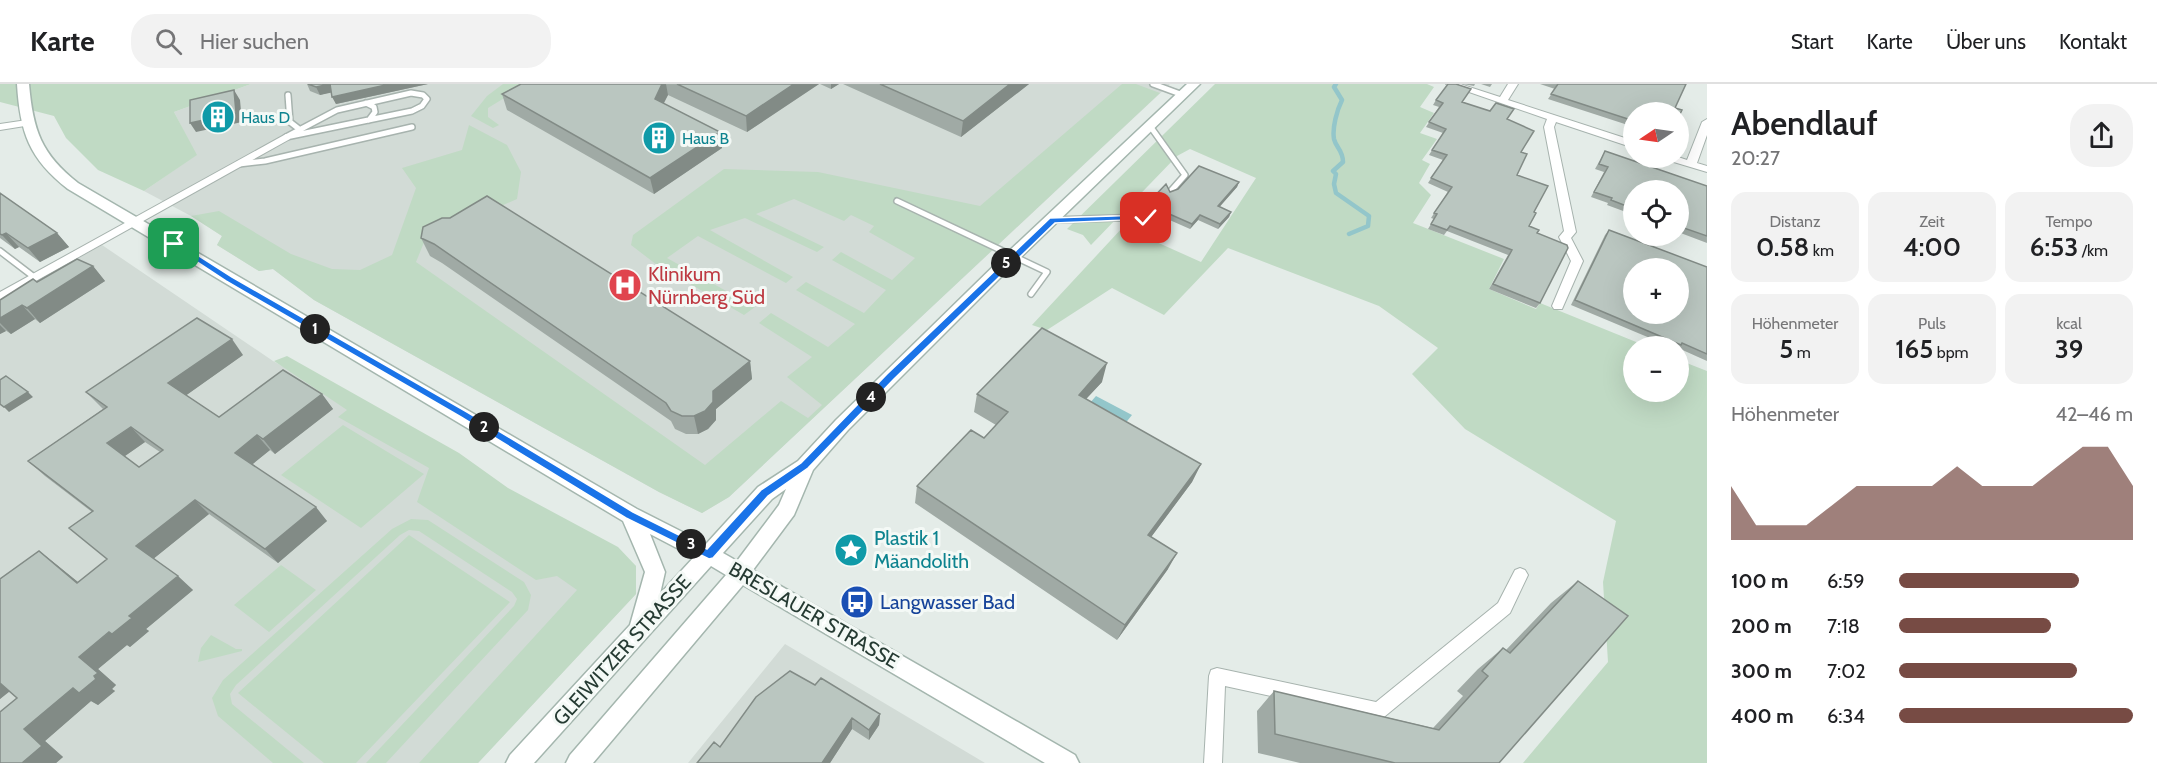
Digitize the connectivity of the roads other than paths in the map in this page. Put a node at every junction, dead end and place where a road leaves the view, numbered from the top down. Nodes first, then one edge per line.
1 (23, 84) edge
2 (1153, 84) edge
3 (1194, 84) edge
4 (1451, 84) edge
5 (1513, 84) edge
6 (1183, 94) junction
7 (288, 95) dead end
8 (1502, 101) junction
9 (366, 103) junction
10 (1552, 118) junction
11 (369, 120) junction
12 (1707, 122) edge
13 (27, 123) junction
14 (1150, 126) junction
15 (0, 127) edge
16 (412, 127) dead end
17 (299, 129) junction
18 (286, 137) junction
19 (1623, 141) edge
20 (239, 164) junction
21 (1691, 164) joint
22 (1707, 169) edge
23 (1170, 192) edge
24 (897, 201) dead end
25 (1152, 212) dead end
26 (1053, 220) junction
27 (134, 221) junction
28 (0, 251) edge
29 (1014, 255) junction
30 (34, 278) junction
31 (1031, 294) dead end
32 (0, 297) edge
33 (1558, 306) dead end
34 (805, 466) junction
35 (630, 515) junction
36 (709, 555) junction
37 (740, 573) junction
38 (1520, 575) dead end
39 (640, 630) junction
40 (518, 763) edge
41 (578, 763) edge
42 (1067, 763) edge
43 (1213, 763) edge

1 - 13 main road, BRESLAUER STRASSE
2 - 6 lane
3 - 6 main road, GLEIWITZER STRASSE
4 - 8 street
5 - 8 street
6 - 14 main road, GLEIWITZER STRASSE
7 - 17 lane
8 - 10 street
9 - 11 lane
9 - 11 lane
9 - 17 lane
10 - 19 street
10 - 33 street
11 - 18 lane
12 - 21 street
13 - 15 street
13 - 27 main road, BRESLAUER STRASSE
14 - 23 lane
14 - 26 main road, GLEIWITZER STRASSE
16 - 20 lane
17 - 18 lane
18 - 20 street
20 - 27 street
21 - 22 street
24 - 29 lane
25 - 26 lane
26 - 29 main road, GLEIWITZER STRASSE
27 - 30 street
27 - 35 main road, BRESLAUER STRASSE
28 - 30 lane
29 - 31 lane
29 - 34 main road, GLEIWITZER STRASSE
30 - 32 street
34 - 36 main road, GLEIWITZER STRASSE
34 - 37 main road, GLEIWITZER STRASSE
35 - 36 main road, BRESLAUER STRASSE
35 - 39 main road
36 - 37 main road, BRESLAUER STRASSE
36 - 39 main road, GLEIWITZER STRASSE
37 - 41 main road, GLEIWITZER STRASSE
37 - 42 main road, BRESLAUER STRASSE
38 - 43 street
39 - 40 main road, GLEIWITZER STRASSE

